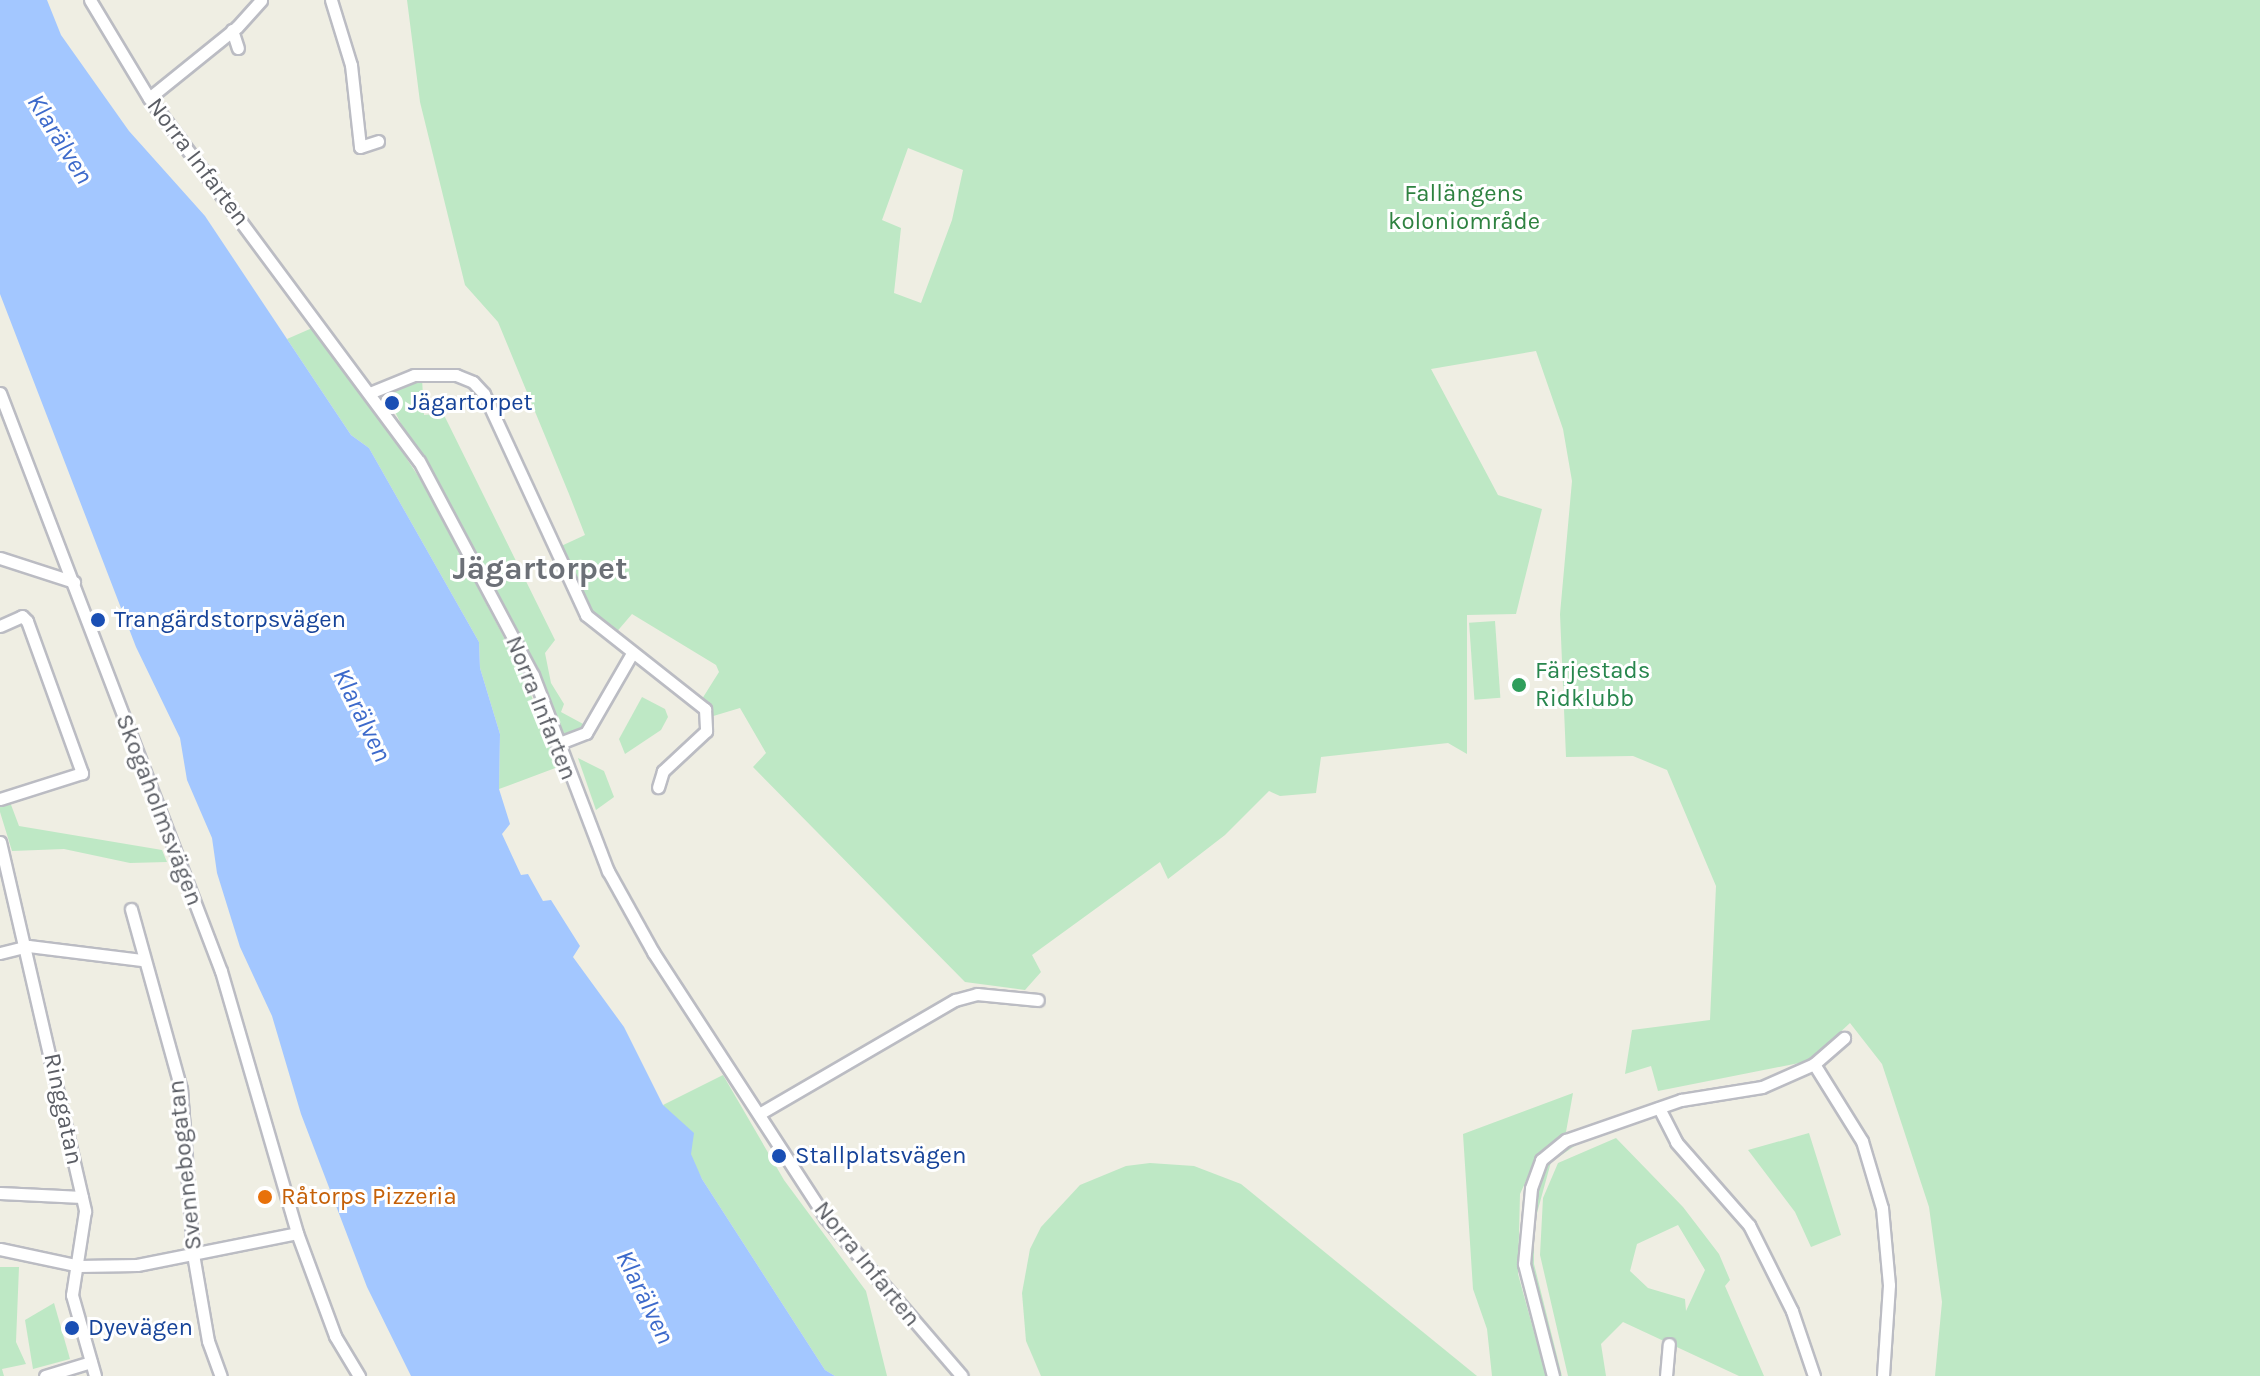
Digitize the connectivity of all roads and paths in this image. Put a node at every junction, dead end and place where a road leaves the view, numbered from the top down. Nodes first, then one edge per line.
1 (90, 0) edge
2 (331, 0) edge
3 (258, 1) edge
4 (232, 30) junction
5 (238, 48) dead end
6 (149, 98) junction
7 (378, 141) dead end
8 (372, 392) junction
9 (0, 393) edge
10 (0, 558) edge
11 (74, 582) junction
12 (0, 626) edge
13 (631, 655) junction
14 (557, 744) junction
15 (658, 787) dead end
16 (0, 799) edge
17 (0, 842) edge
18 (131, 909) dead end
19 (28, 946) junction
20 (0, 953) edge
21 (142, 960) junction
22 (1038, 1000) dead end
23 (1844, 1038) dead end
24 (1814, 1064) junction
25 (1659, 1108) junction
26 (759, 1114) junction
27 (0, 1193) edge
28 (82, 1197) junction
29 (297, 1233) junction
30 (0, 1249) edge
31 (193, 1254) junction
32 (79, 1266) junction
33 (1669, 1344) dead end
34 (91, 1362) junction
35 (45, 1376) edge
36 (95, 1376) edge
37 (221, 1376) edge
38 (359, 1376) edge
39 (962, 1376) edge
40 (1553, 1376) edge
41 (1666, 1376) edge
42 (1814, 1376) edge
43 (1883, 1376) edge

1 - 6 street, Norra Infarten
2 - 7 street
3 - 4 street
4 - 5 street
4 - 6 street
6 - 8 street, Norra Infarten
8 - 13 street
8 - 14 street, Norra Infarten
9 - 11 street, Skogaholmsvägen
10 - 11 street
11 - 29 street, Skogaholmsvägen
12 - 16 street
13 - 14 street
13 - 15 street
14 - 26 street, Norra Infarten
17 - 19 street, Ringgatan
18 - 21 street, Svennebogatan
19 - 20 street
19 - 21 street
19 - 28 street, Ringgatan
21 - 31 street, Svennebogatan
22 - 26 street
23 - 24 street
24 - 25 street
24 - 43 street
25 - 40 street
25 - 42 street
26 - 39 street, Norra Infarten
27 - 28 street
28 - 32 street, Ringgatan
29 - 31 street
29 - 38 street, Skogaholmsvägen
30 - 32 street
31 - 32 street
31 - 37 street, Svennebogatan
32 - 34 street, Ringgatan
33 - 41 street
34 - 35 street
34 - 36 street, Ringgatan

